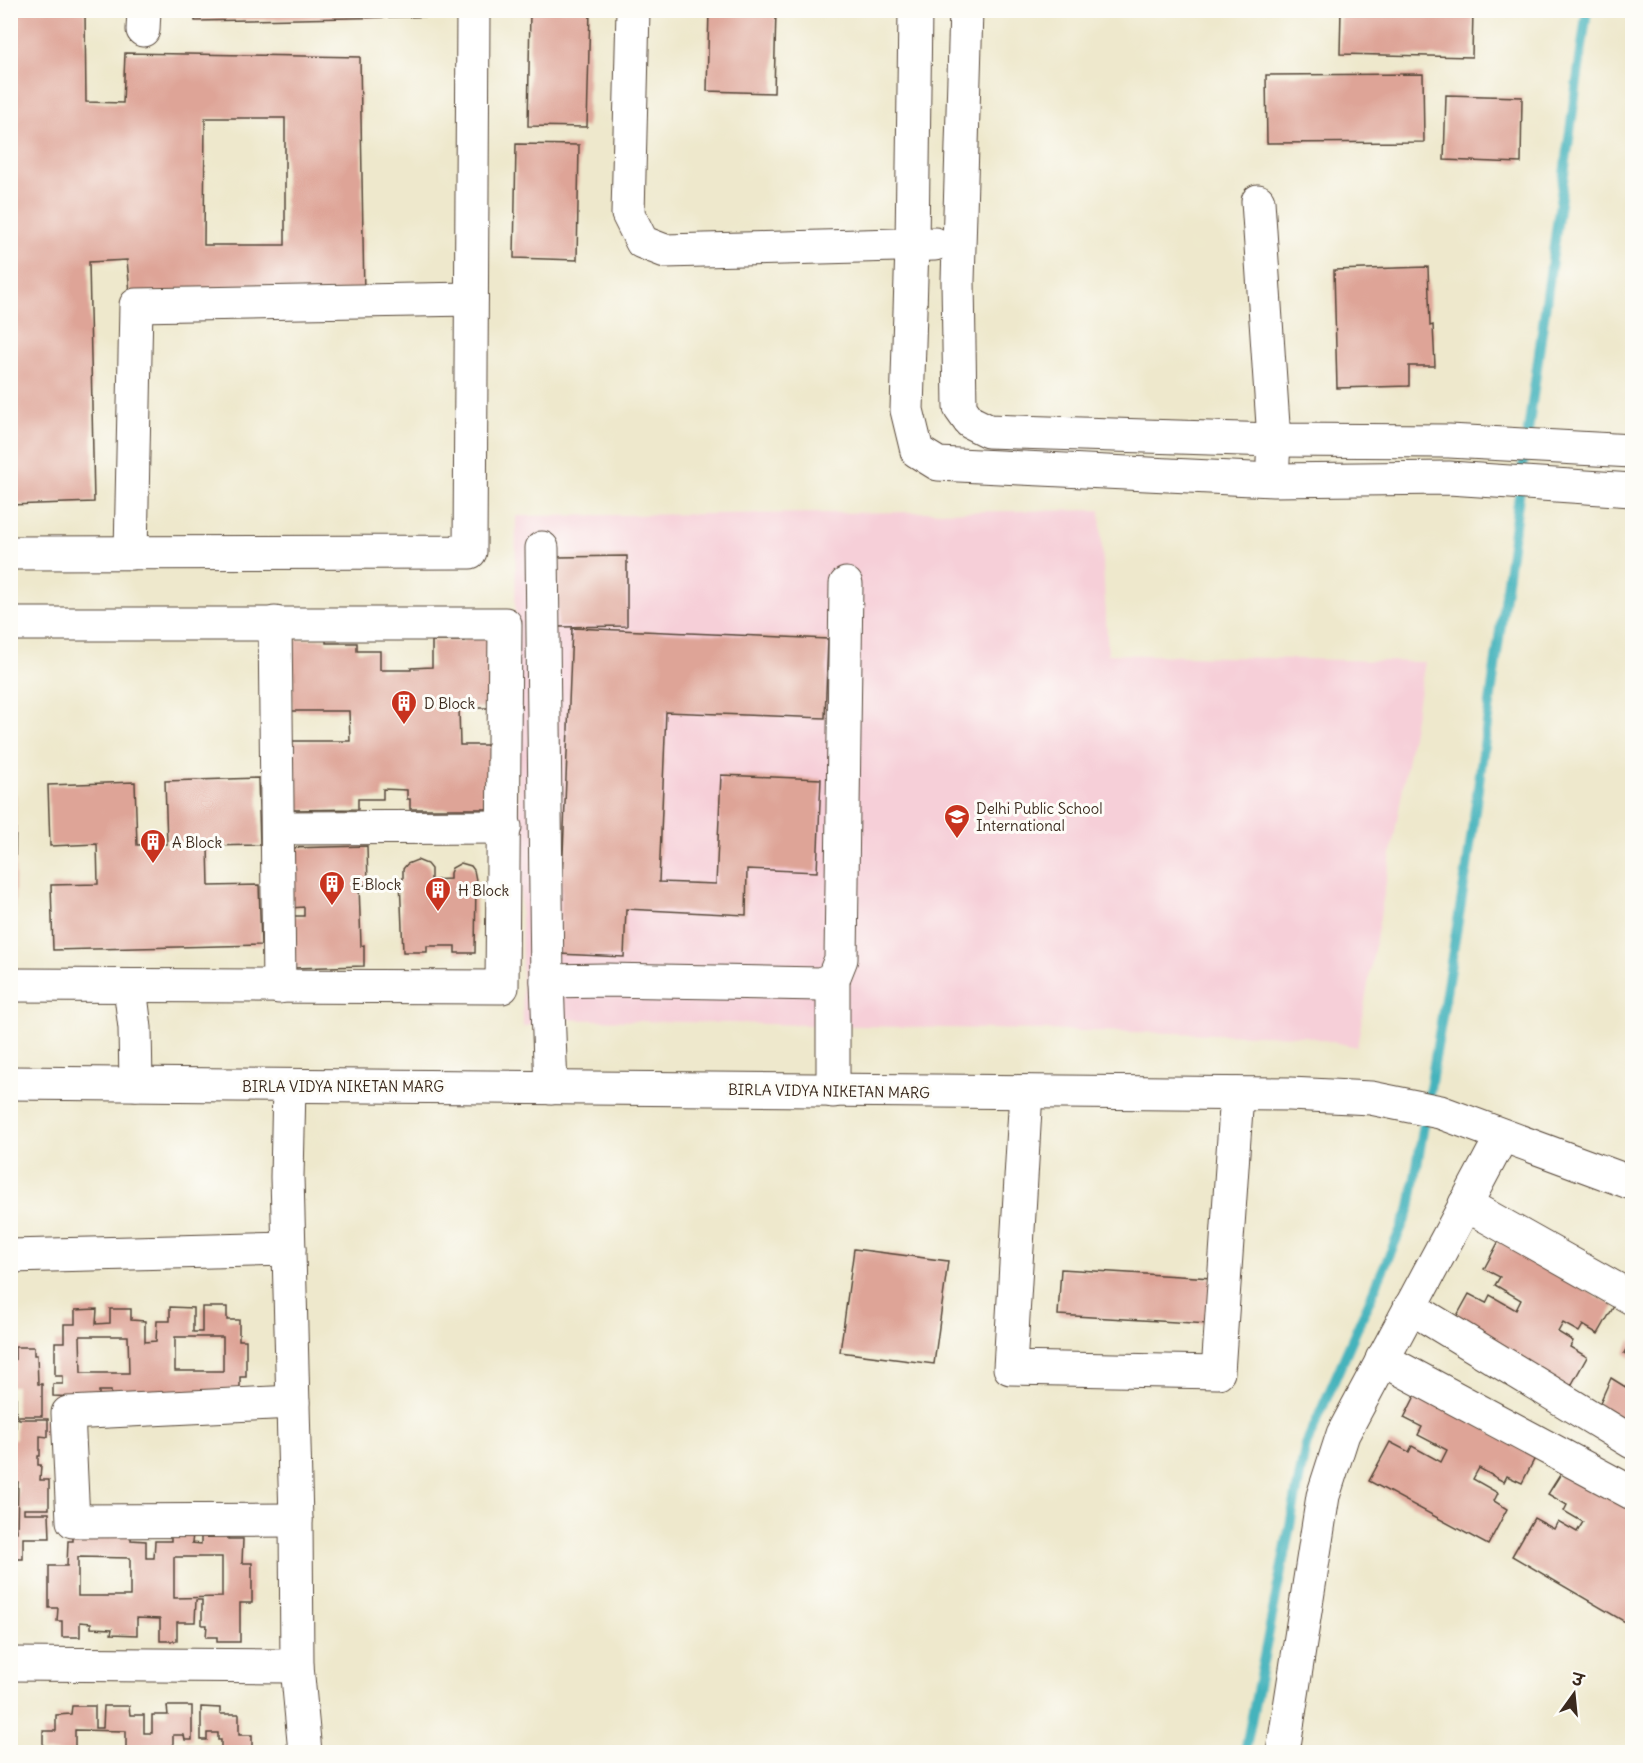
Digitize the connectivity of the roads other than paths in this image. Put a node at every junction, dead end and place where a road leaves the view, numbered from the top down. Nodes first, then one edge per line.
1 (473, 10) edge
2 (633, 10) edge
3 (915, 10) edge
4 (966, 10) edge
5 (1258, 201) dead end
6 (960, 242) junction
7 (912, 245) junction
8 (471, 299) junction
9 (1274, 440) junction
10 (1449, 441) junction
11 (1632, 451) edge
12 (1449, 478) junction
13 (1273, 480) junction
14 (1632, 490) edge
15 (542, 548) dead end
16 (10, 553) edge
17 (130, 553) junction
18 (846, 584) dead end
19 (275, 623) junction
20 (10, 624) edge
21 (505, 827) junction
22 (278, 828) junction
23 (833, 979) junction
24 (547, 981) junction
25 (10, 985) edge
26 (130, 987) junction
27 (279, 987) junction
28 (10, 1083) edge
29 (136, 1084) junction
30 (289, 1086) junction
31 (551, 1088) junction
32 (833, 1091) junction
33 (1026, 1092) junction
34 (1237, 1094) junction
35 (1502, 1136) junction
36 (1632, 1183) edge
37 (1465, 1204) junction
38 (289, 1249) junction
39 (10, 1256) edge
40 (1632, 1298) edge
41 (1410, 1307) junction
42 (1383, 1359) junction
43 (292, 1402) junction
44 (1632, 1442) edge
45 (1632, 1493) edge
46 (296, 1520) junction
47 (10, 1664) edge
48 (297, 1666) junction
49 (304, 1752) edge
50 (1283, 1752) edge

1 - 8 street
2 - 7 street
3 - 7 street
4 - 6 street
5 - 9 street
6 - 7 street
6 - 9 street
7 - 13 street
8 - 17 street
8 - 17 street
9 - 10 street
9 - 13 street
10 - 11 street
10 - 12 street
12 - 13 street
12 - 14 street
15 - 24 street
16 - 17 street
18 - 23 street
19 - 20 street
19 - 21 street
19 - 22 street
21 - 22 street
21 - 27 street
22 - 27 street
23 - 24 street
23 - 32 street
24 - 31 street
25 - 26 street
26 - 27 street
26 - 29 street
28 - 29 street, BIRLA VIDYA NIKETAN MARG
29 - 30 street, BIRLA VIDYA NIKETAN MARG
30 - 31 street, BIRLA VIDYA NIKETAN MARG
30 - 38 street
31 - 32 street, BIRLA VIDYA NIKETAN MARG
32 - 33 street, BIRLA VIDYA NIKETAN MARG
33 - 34 street, BIRLA VIDYA NIKETAN MARG
33 - 34 street
34 - 35 street, BIRLA VIDYA NIKETAN MARG
35 - 36 street, BIRLA VIDYA NIKETAN MARG
35 - 37 street
37 - 40 street
37 - 41 street
38 - 39 street
38 - 43 street
41 - 42 street
41 - 44 street
42 - 45 street
42 - 50 street
43 - 46 street
43 - 46 street
46 - 48 street
47 - 48 street
48 - 49 street

